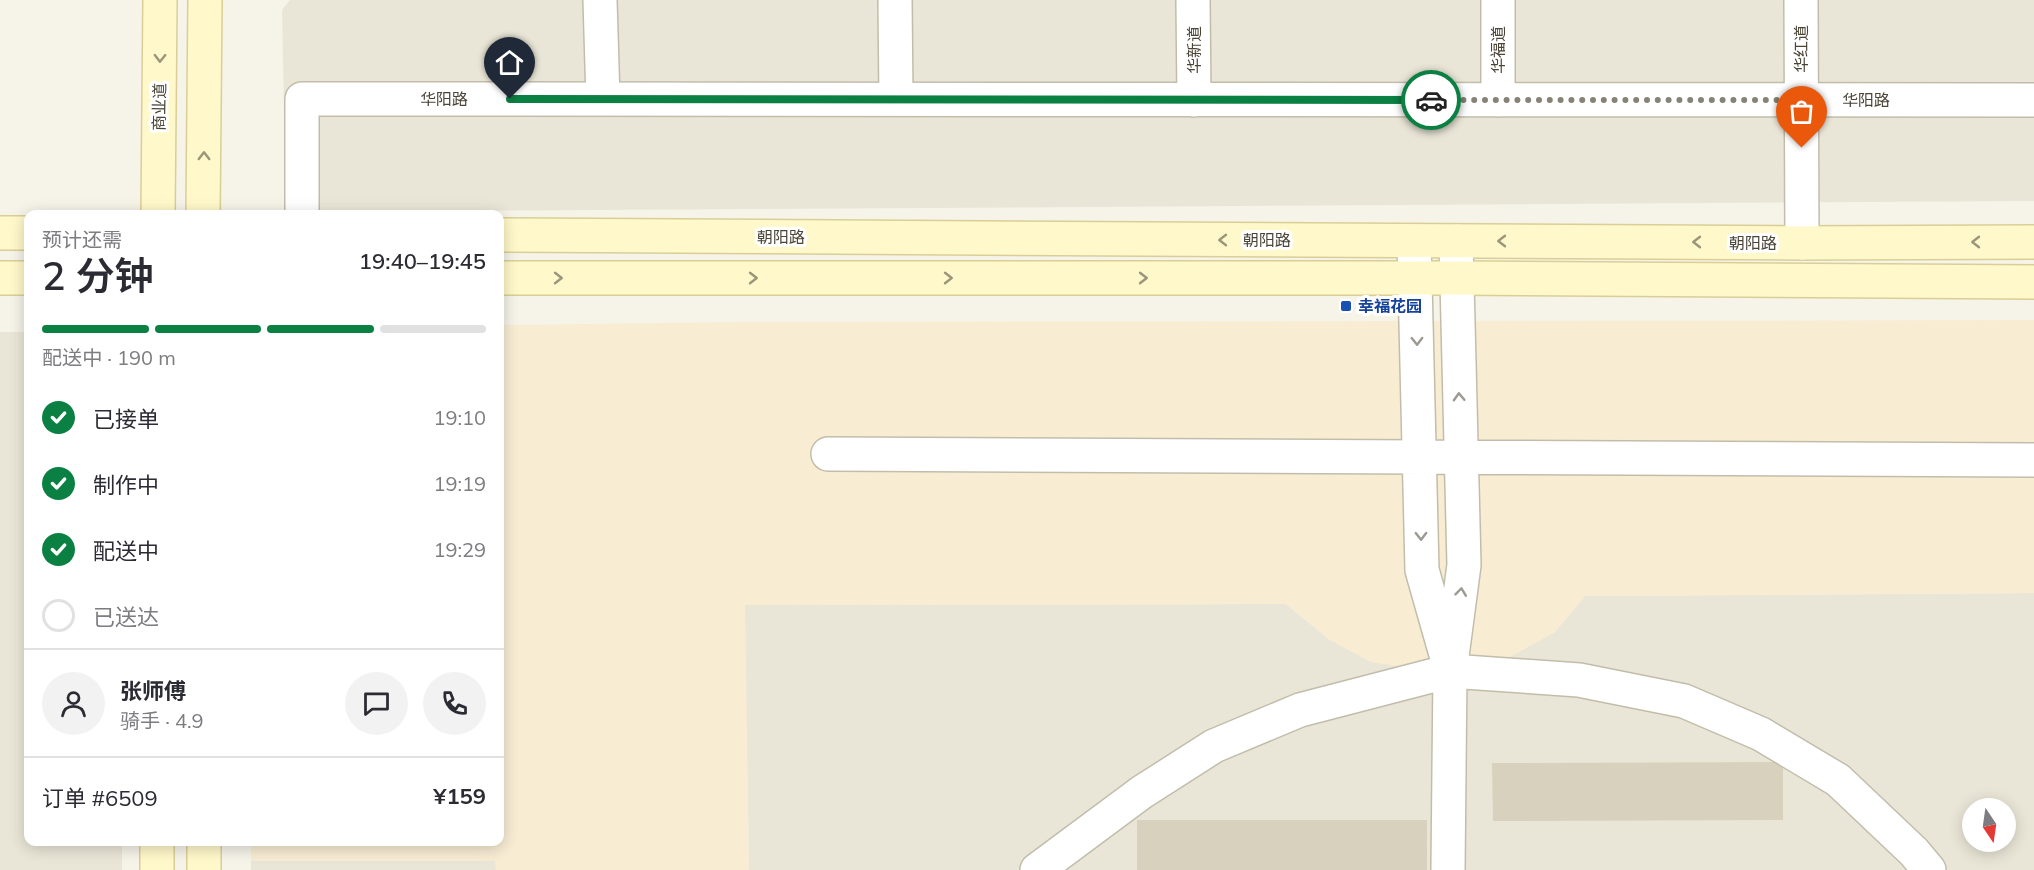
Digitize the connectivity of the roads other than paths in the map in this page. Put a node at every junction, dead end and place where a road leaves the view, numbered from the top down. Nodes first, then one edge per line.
1 (160, 0) edge
2 (205, 0) edge
3 (600, 0) edge
4 (895, 0) edge
5 (1193, 0) edge
6 (1498, 0) edge
7 (1801, 0) edge
8 (603, 99) junction
9 (896, 99) junction
10 (1194, 100) junction
11 (1498, 100) junction
12 (1801, 100) junction
13 (2034, 100) edge
14 (158, 210) edge
15 (203, 210) edge
16 (302, 210) edge
17 (0, 233) edge
18 (24, 233) edge
19 (504, 235) edge
20 (1414, 241) junction
21 (1456, 241) junction
22 (2034, 242) edge
23 (1802, 243) junction
24 (0, 278) edge
25 (24, 278) edge
26 (504, 278) edge
27 (1415, 278) junction
28 (1456, 278) junction
29 (2034, 282) edge
30 (828, 454) dead end
31 (1419, 457) junction
32 (1461, 457) junction
33 (2034, 460) edge
34 (1450, 671) junction
35 (157, 846) edge
36 (204, 846) edge
37 (157, 870) edge
38 (204, 870) edge
39 (1037, 870) edge
40 (1448, 870) edge
41 (1929, 870) edge

1 -> 14 main road, 商业道
15 -> 2 main road
3 - 8 street
4 - 9 street
5 - 10 street, 华新道
6 - 11 street, 华福道
7 - 12 street, 华红道
8 - 9 street, 华阳路
8 - 16 street, 华阳路
9 - 10 street, 华阳路
10 - 11 street, 华阳路
11 - 12 street, 华阳路
12 - 13 street, 华阳路
12 - 23 street, 华红道
17 - 18 main road
20 -> 19 main road, 朝阳路
20 - 21 main road, 朝阳路
20 - 27 street
23 -> 21 main road, 朝阳路
21 - 28 street
22 -> 23 main road, 朝阳路
24 - 25 main road
26 -> 27 main road
27 - 28 main road
27 -> 31 street
28 - 29 main road
32 -> 28 street
30 - 31 street
31 - 32 street
31 -> 34 street
32 - 33 street
34 -> 32 street
34 - 39 street
34 - 40 street
34 - 41 street
35 - 37 main road
36 - 38 main road

